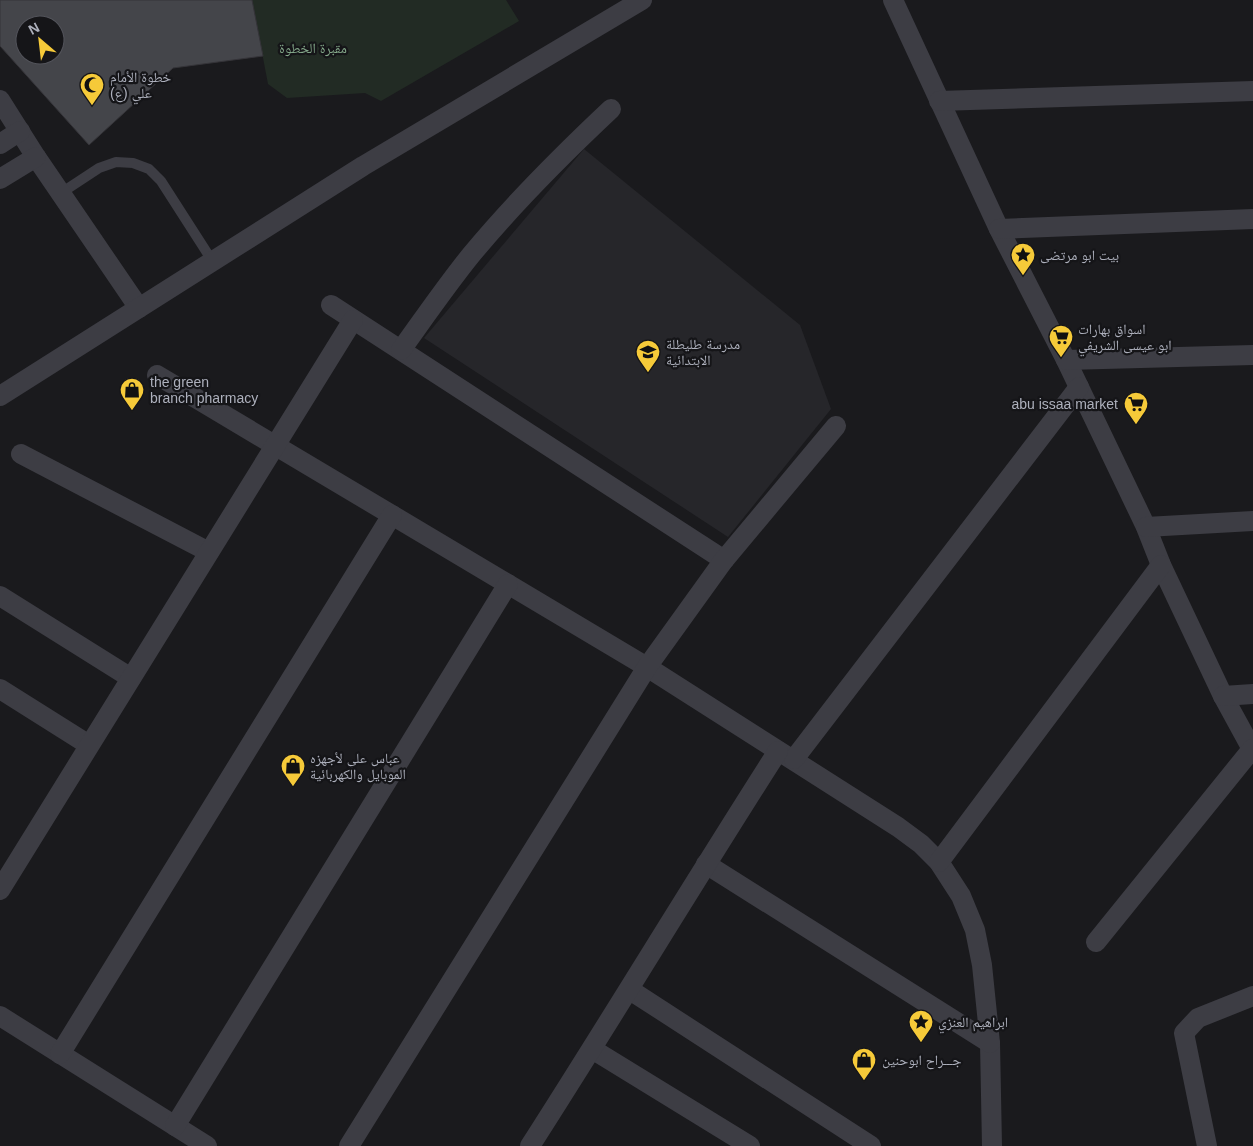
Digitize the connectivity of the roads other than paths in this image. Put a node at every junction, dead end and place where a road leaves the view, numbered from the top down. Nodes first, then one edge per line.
1 (642, 0) edge
2 (893, 0) edge
3 (1253, 91) edge
4 (0, 100) edge
5 (939, 101) junction
6 (611, 109) dead end
7 (20, 131) junction
8 (0, 144) edge
9 (36, 157) junction
10 (0, 179) edge
11 (61, 193) junction
12 (1253, 219) edge
13 (999, 229) junction
14 (213, 262) junction
15 (331, 305) dead end
16 (139, 308) junction
17 (353, 320) junction
18 (400, 350) junction
19 (1253, 355) edge
20 (1066, 360) junction
21 (158, 375) dead end
22 (1079, 386) junction
23 (0, 396) edge
24 (836, 426) dead end
25 (276, 445) junction
26 (21, 454) dead end
27 (392, 515) junction
28 (1253, 521) edge
29 (1146, 527) junction
30 (209, 552) junction
31 (724, 560) junction
32 (1161, 565) junction
33 (508, 584) junction
34 (0, 596) edge
35 (647, 667) junction
36 (131, 678) junction
37 (0, 689) edge
38 (1253, 694) edge
39 (1223, 696) junction
40 (90, 746) junction
41 (1253, 750) edge
42 (786, 755) junction
43 (939, 862) junction
44 (706, 864) junction
45 (6, 866) edge
46 (0, 890) edge
47 (1096, 942) dead end
48 (630, 990) junction
49 (1253, 996) edge
50 (0, 1016) edge
51 (990, 1043) junction
52 (592, 1048) junction
53 (60, 1054) junction
54 (175, 1126) junction
55 (207, 1146) edge
56 (349, 1146) edge
57 (530, 1146) edge
58 (750, 1146) edge
59 (871, 1146) edge
60 (992, 1146) edge
61 (1207, 1146) edge

1 - 14 street
2 - 5 street
3 - 5 street
4 - 7 street
5 - 13 street
6 - 18 street
7 - 8 street
7 - 9 street
9 - 10 street
9 - 11 street
11 - 14 lane
11 - 16 street
12 - 13 street
13 - 20 street
14 - 16 street
15 - 17 street
16 - 23 street
17 - 18 street
17 - 25 street
18 - 31 street
19 - 20 street
20 - 22 street
21 - 25 street
22 - 29 street
22 - 42 street
24 - 31 street
25 - 27 street
25 - 30 street
26 - 30 street
27 - 33 street
27 - 53 street
28 - 29 street
29 - 32 street
30 - 36 street
31 - 35 street
32 - 39 street
32 - 43 street
33 - 35 street
33 - 54 street
34 - 36 street
35 - 42 street
35 - 56 street
36 - 40 street
37 - 40 street
38 - 39 street
39 - 41 street
40 - 45 street
41 - 47 street
42 - 43 street
42 - 44 street
43 - 51 street
44 - 48 street
44 - 51 street
45 - 46 street
48 - 52 street
48 - 59 street
49 - 61 street
50 - 53 street
51 - 60 street
52 - 57 street
52 - 58 street
53 - 54 street
54 - 55 street

